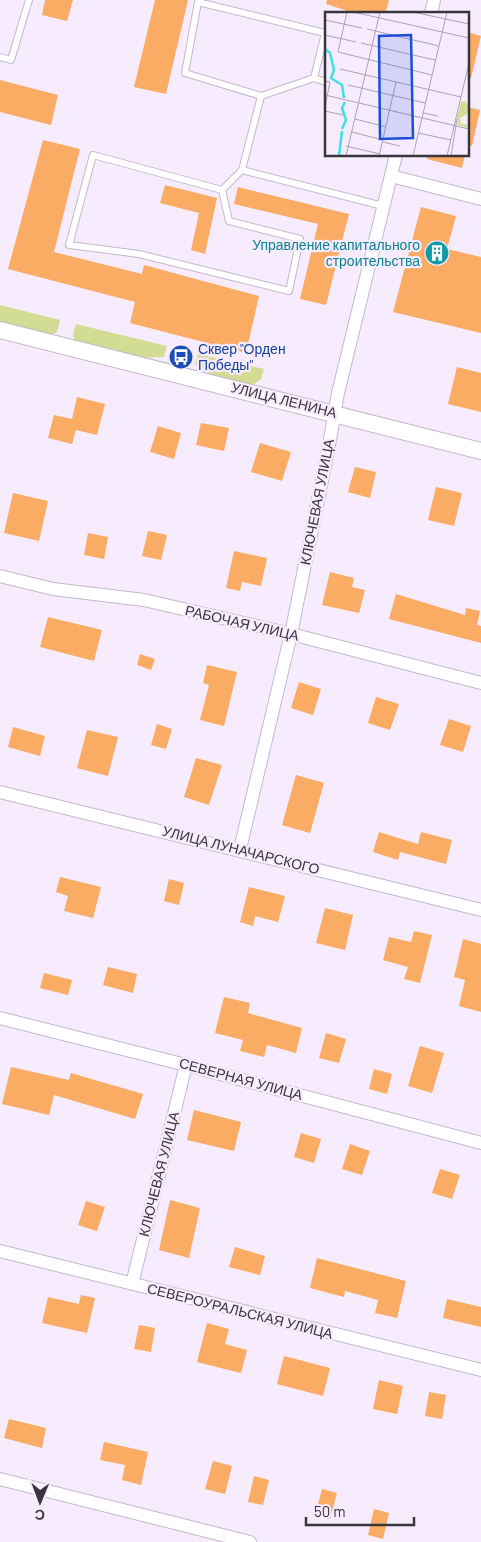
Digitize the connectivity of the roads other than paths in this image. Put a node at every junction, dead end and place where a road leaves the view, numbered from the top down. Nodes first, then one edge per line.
1 (29, 0) edge
2 (0, 57) edge
3 (314, 78) junction
4 (325, 82) edge
5 (261, 96) junction
6 (396, 156) edge
7 (242, 170) junction
8 (391, 176) junction
9 (222, 190) junction
10 (481, 199) edge
11 (384, 206) junction
12 (0, 330) edge
13 (334, 412) junction
14 (481, 451) edge
15 (0, 576) edge
16 (290, 634) junction
17 (481, 683) edge
18 (0, 792) edge
19 (240, 849) junction
20 (481, 910) edge
21 (0, 1018) edge
22 (186, 1065) junction
23 (481, 1143) edge
24 (0, 1251) edge
25 (132, 1284) junction
26 (481, 1370) edge
27 (0, 1479) edge
28 (250, 1542) edge

1 - 2 lane
3 - 4 lane
3 - 5 lane
3 - 5 lane
5 - 7 lane
6 - 8 street, КЛЮЧЕВАЯ УЛИЦА
7 - 9 lane
7 - 11 lane
8 - 10 street
8 - 11 street, КЛЮЧЕВАЯ УЛИЦА
9 - 9 lane
11 - 13 street, КЛЮЧЕВАЯ УЛИЦА
12 - 13 main road, УЛИЦА ЛЕНИНА
13 - 14 main road, УЛИЦА ЛЕНИНА
13 - 16 street, КЛЮЧЕВАЯ УЛИЦА
15 - 16 street, РАБОЧАЯ УЛИЦА
16 - 17 street, РАБОЧАЯ УЛИЦА
16 - 19 street, КЛЮЧЕВАЯ УЛИЦА
18 - 19 street, УЛИЦА ЛУНАЧАРСКОГО
19 - 20 street, УЛИЦА ЛУНАЧАРСКОГО
21 - 22 street, СЕВЕРНАЯ УЛИЦА
22 - 23 street, СЕВЕРНАЯ УЛИЦА
22 - 25 street, КЛЮЧЕВАЯ УЛИЦА
24 - 25 street, СЕВЕРОУРАЛЬСКАЯ УЛИЦА
25 - 26 street, СЕВЕРОУРАЛЬСКАЯ УЛИЦА
27 - 28 street

